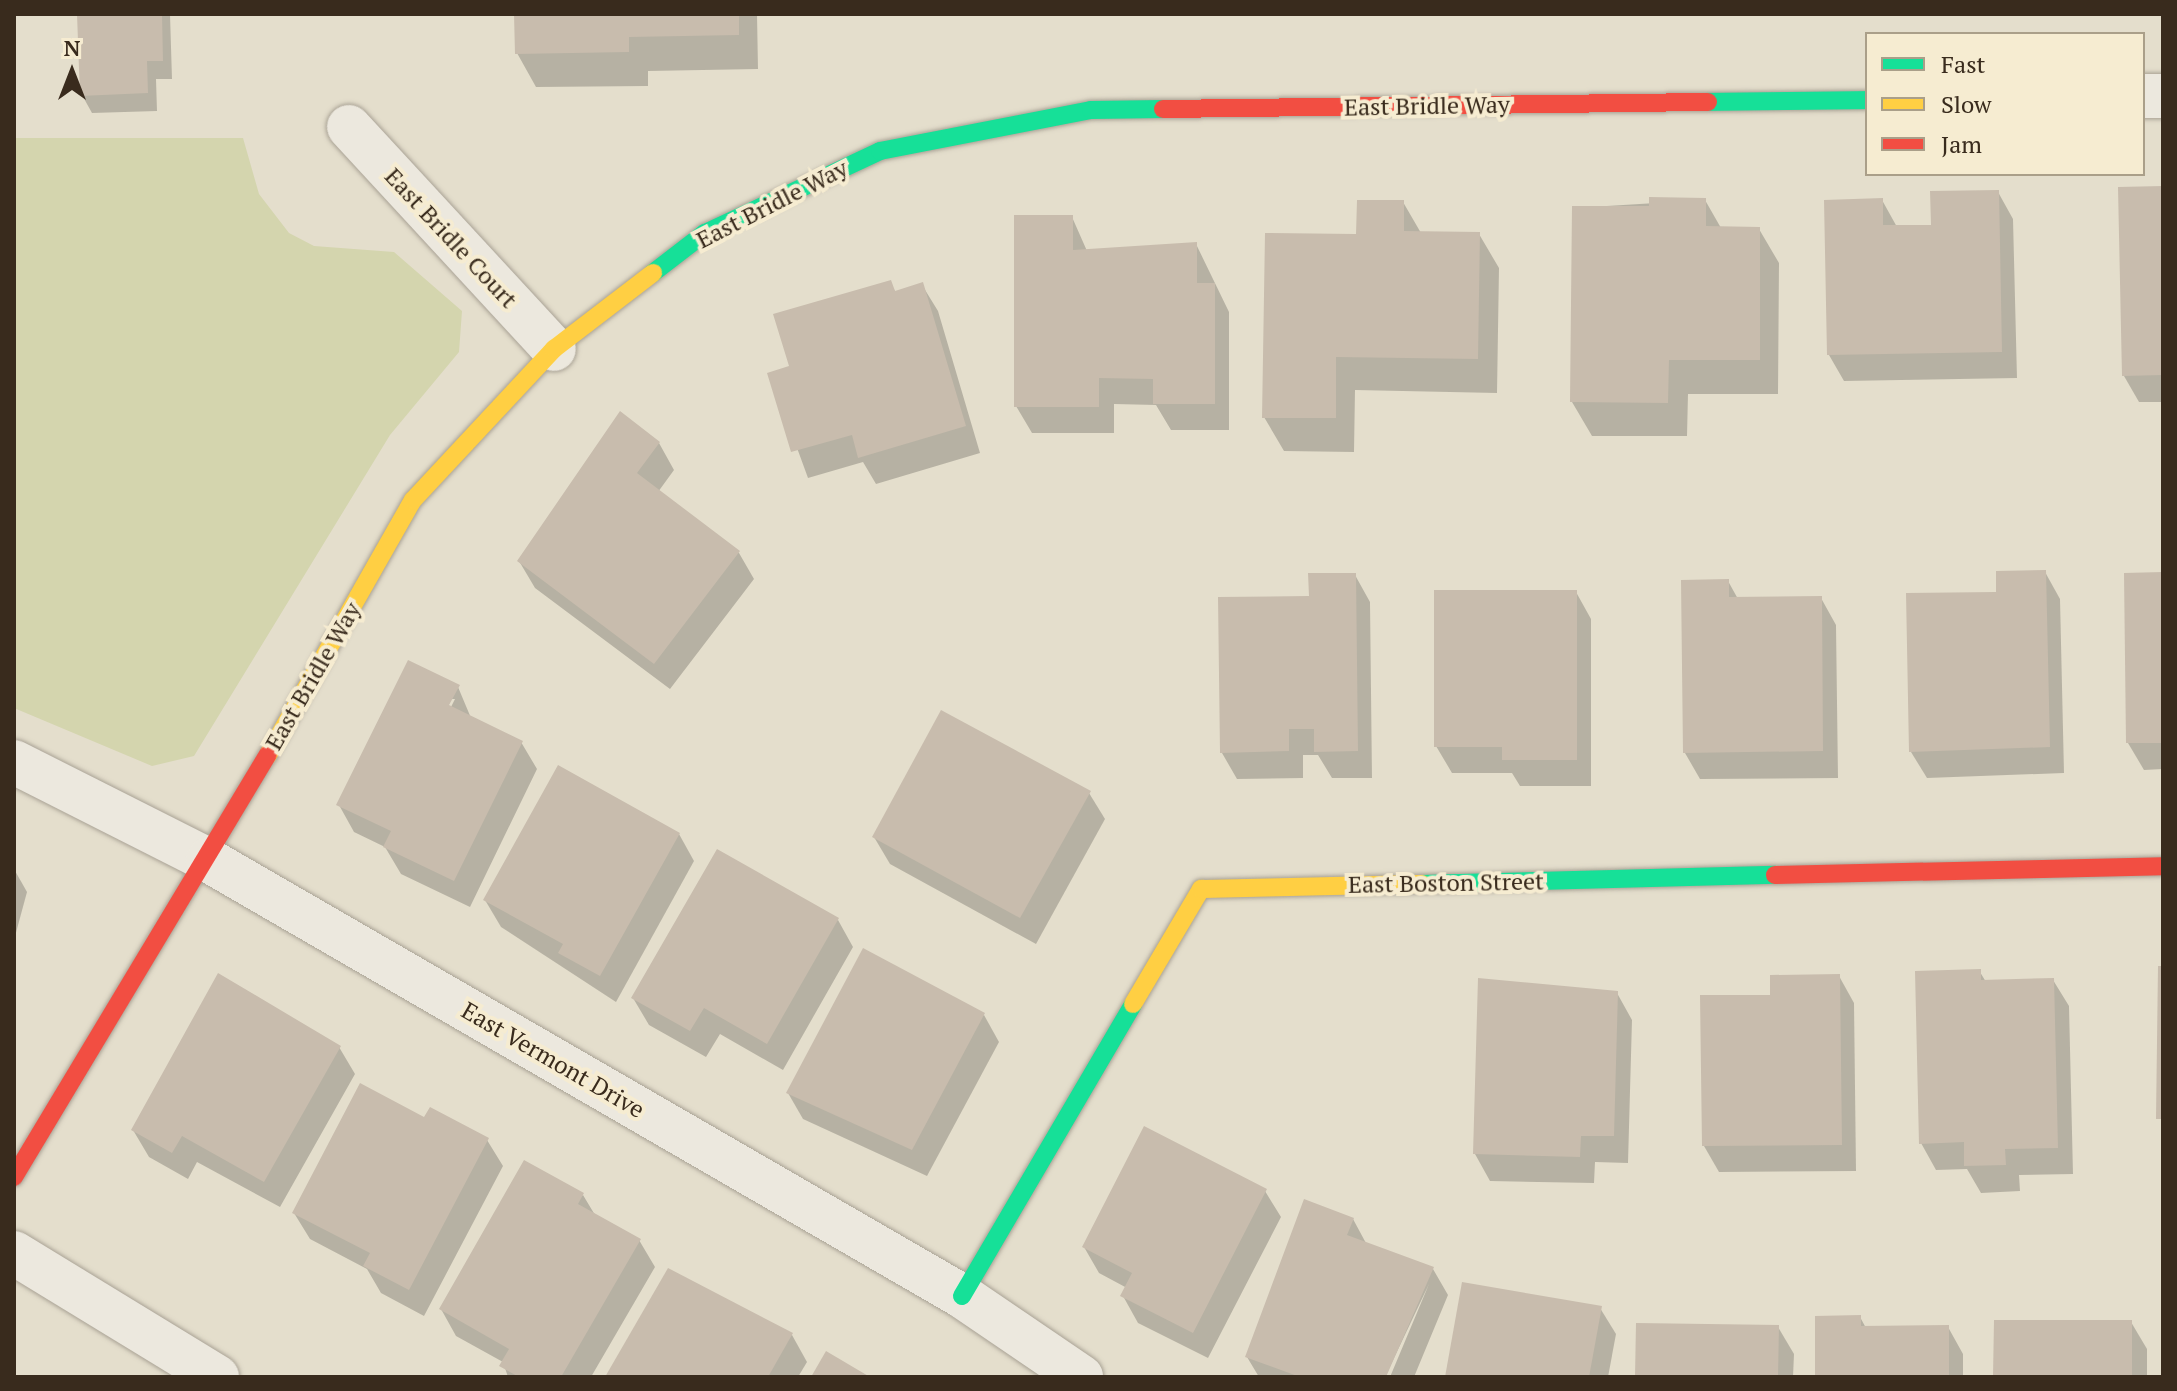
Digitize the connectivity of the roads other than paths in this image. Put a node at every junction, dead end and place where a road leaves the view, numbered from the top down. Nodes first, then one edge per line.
1 (1865, 100) edge
2 (349, 127) dead end
3 (554, 349) junction
4 (14, 762) edge
5 (208, 860) junction
6 (2163, 866) edge
7 (14, 1177) edge
8 (14, 1253) edge
9 (962, 1296) junction
10 (217, 1377) edge
11 (1081, 1377) edge

1 - 3 street, East Bridle Way
2 - 3 street, East Bridle Court
3 - 5 street, East Bridle Way
4 - 5 street, East Vermont Drive
5 - 7 street, East Bridle Way
5 - 9 street, East Vermont Drive
6 - 9 street, East Boston Street
8 - 10 street
9 - 11 street, East Vermont Drive

